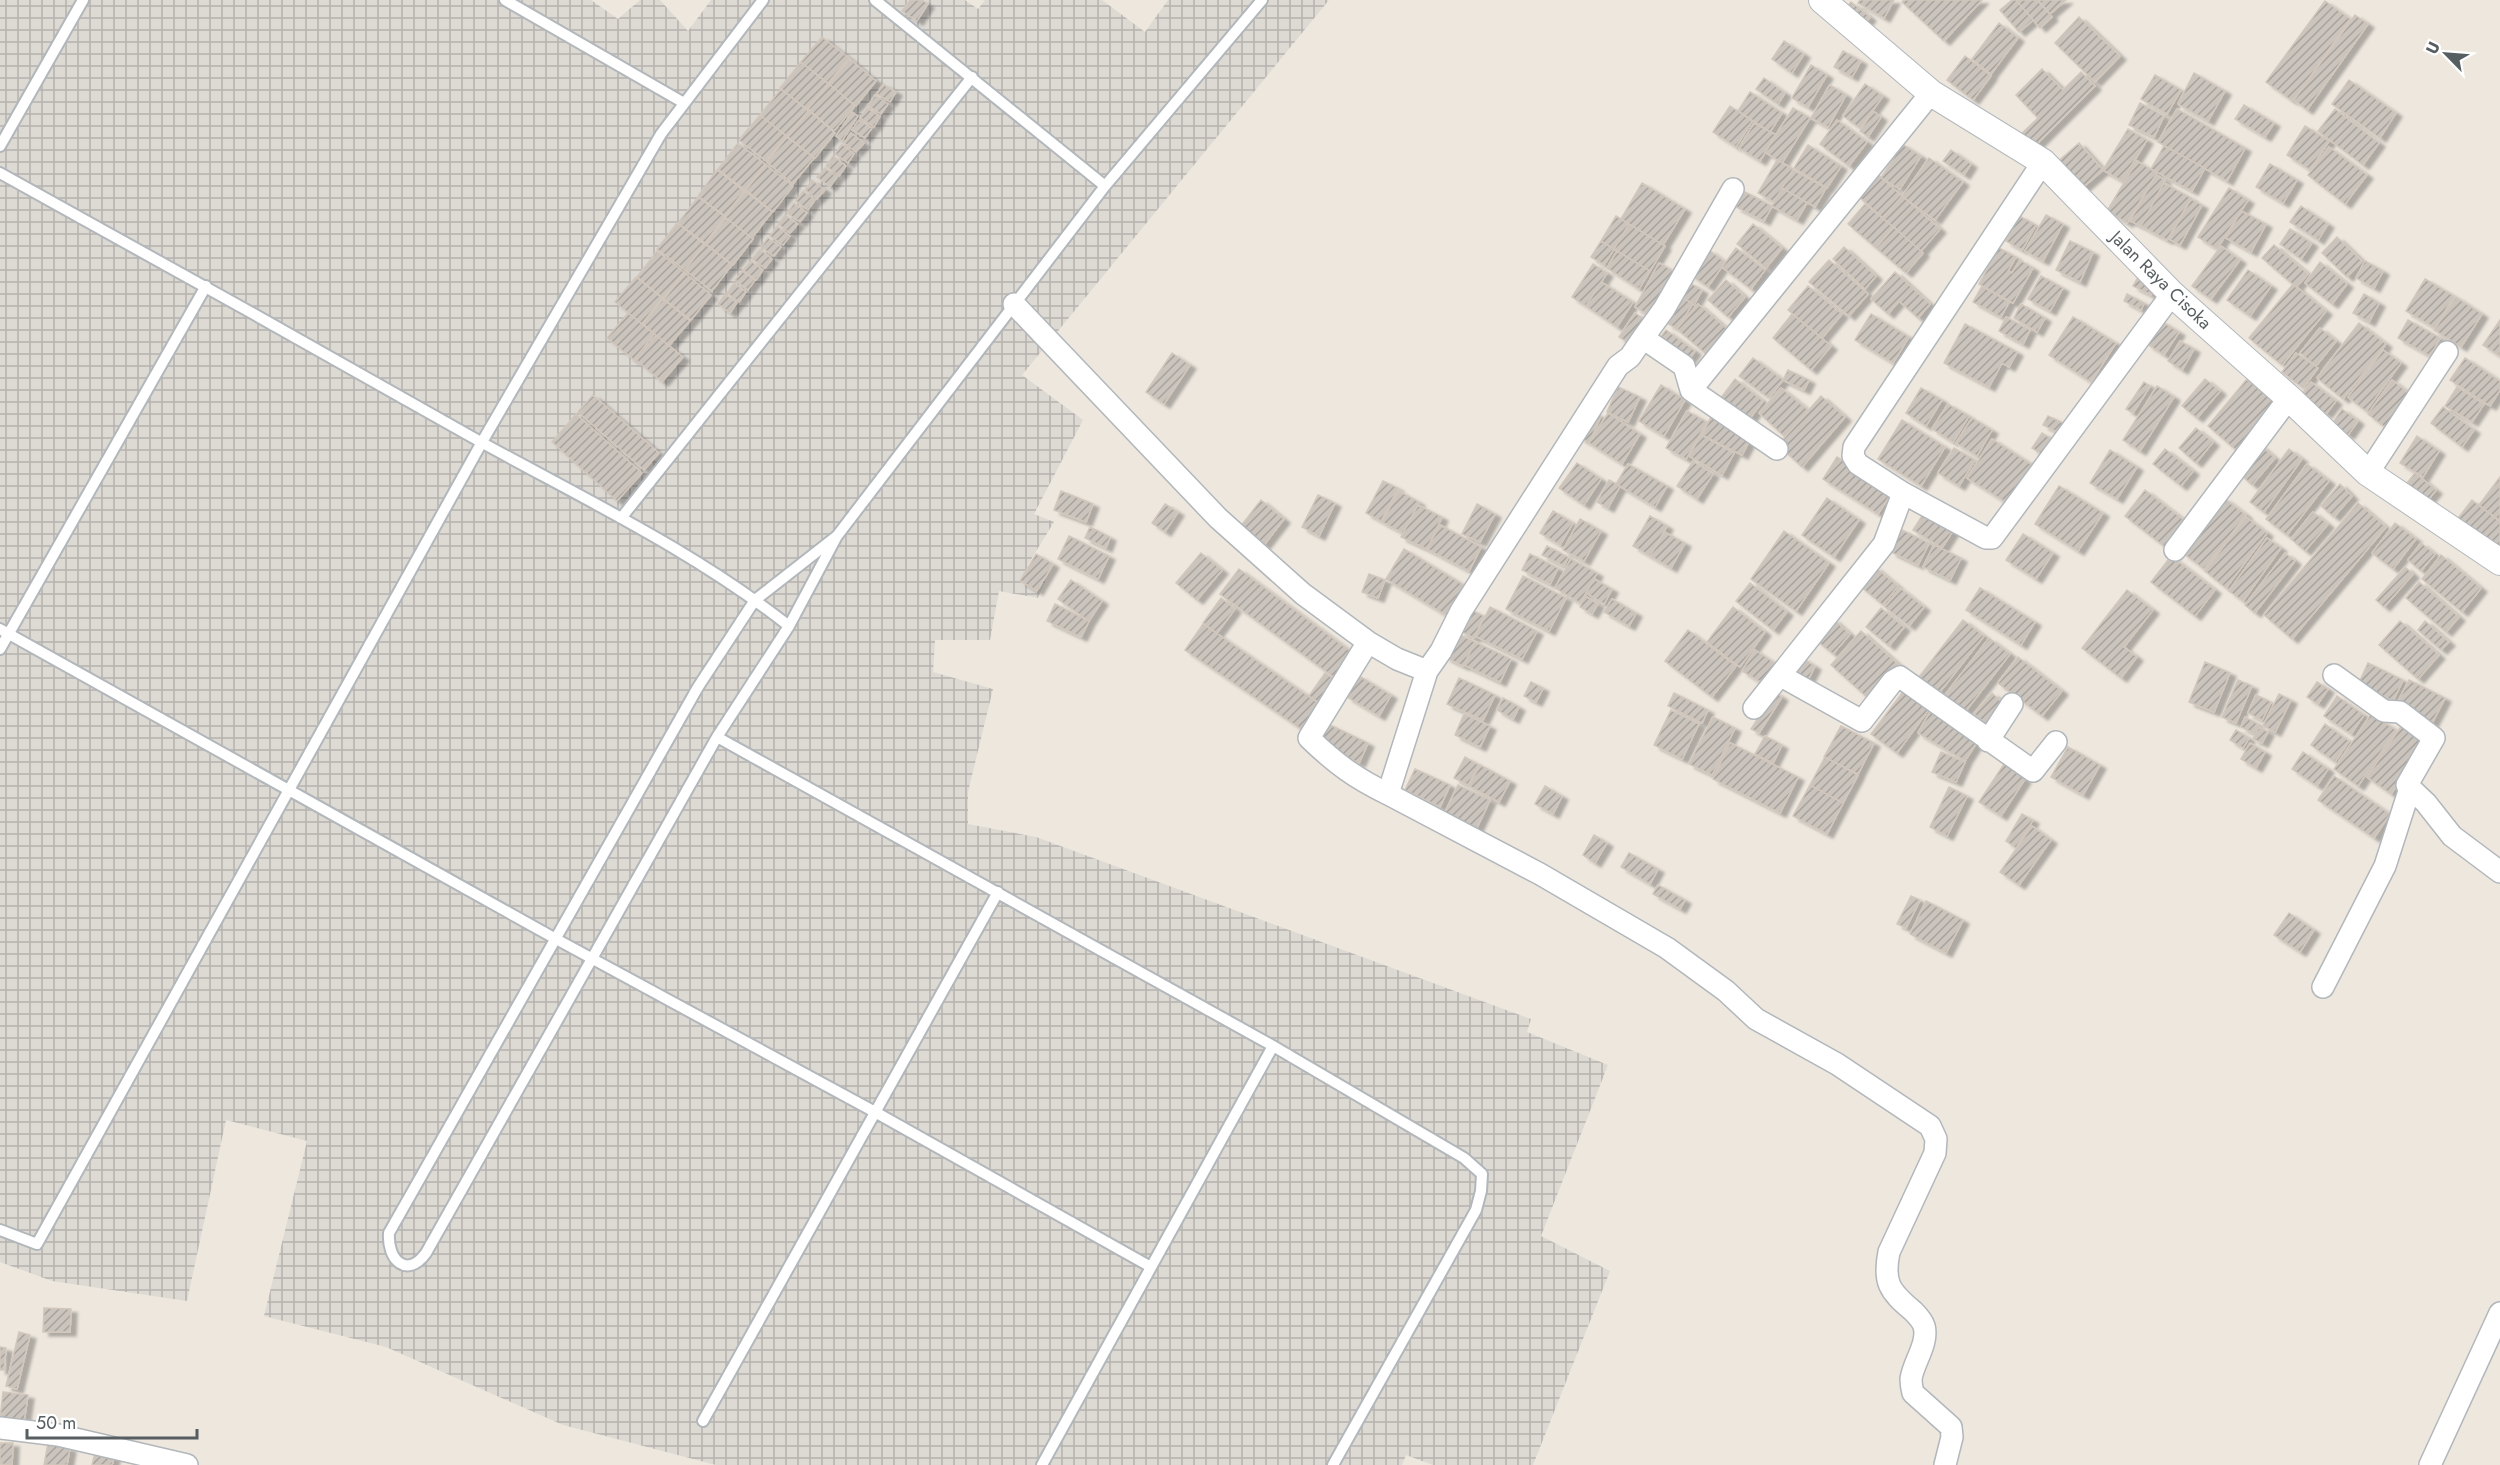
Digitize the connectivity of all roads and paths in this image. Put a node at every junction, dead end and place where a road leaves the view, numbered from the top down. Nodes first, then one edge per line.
1 (83, 0) edge
2 (505, 0) edge
3 (763, 0) edge
4 (875, 0) edge
5 (1262, 0) edge
6 (1822, 0) edge
7 (972, 76) junction
8 (1931, 93) junction
9 (684, 103) junction
10 (0, 146) edge
11 (2043, 162) junction
12 (0, 173) edge
13 (1106, 186) junction
14 (1733, 189) dead end
15 (206, 286) junction
16 (2172, 294) junction
17 (1014, 304) junction
18 (1643, 338) junction
19 (2447, 352) dead end
20 (1692, 390) junction
21 (2289, 398) junction
22 (482, 442) junction
23 (1777, 449) dead end
24 (2368, 473) junction
25 (1903, 493) junction
26 (622, 517) junction
27 (837, 536) junction
28 (2175, 550) dead end
29 (2500, 562) edge
30 (755, 600) junction
31 (789, 626) junction
32 (4, 631) edge
33 (1368, 642) junction
34 (0, 649) edge
35 (1427, 671) junction
36 (2334, 675) dead end
37 (1781, 676) junction
38 (2012, 704) dead end
39 (1754, 708) dead end
40 (717, 736) junction
41 (1988, 741) junction
42 (2056, 742) dead end
43 (2410, 788) junction
44 (289, 790) junction
45 (1388, 794) junction
46 (2500, 872) edge
47 (998, 892) junction
48 (556, 939) junction
49 (592, 958) junction
50 (2323, 987) dead end
51 (1273, 1046) junction
52 (875, 1112) junction
53 (0, 1230) edge
54 (1151, 1267) junction
55 (2500, 1313) edge
56 (703, 1421) dead end
57 (0, 1428) edge
58 (187, 1465) edge
59 (1042, 1465) edge
60 (1334, 1465) edge
61 (1946, 1465) edge
62 (2430, 1465) edge

1 - 10 lane
2 - 9 lane
3 - 9 lane
4 - 7 lane
5 - 13 lane
6 - 8 street, Jalan Raya Cisoka
7 - 13 lane
7 - 26 lane
8 - 11 street, Jalan Raya Cisoka
8 - 20 street
9 - 22 lane
11 - 16 street, Jalan Raya Cisoka
11 - 25 street
12 - 15 lane
13 - 17 lane
14 - 18 street
15 - 22 lane
15 - 32 lane
16 - 21 street, Jalan Raya Cisoka
16 - 25 street
17 - 27 lane
17 - 33 street
18 - 20 street
18 - 35 street
19 - 24 street
20 - 23 street
21 - 24 street, Jalan Raya Cisoka
21 - 28 street
22 - 26 lane
22 - 44 lane
24 - 29 street, Jalan Raya Cisoka
25 - 37 street
26 - 30 lane
27 - 30 lane
27 - 31 lane
30 - 31 lane
30 - 48 lane
31 - 40 lane
32 - 34 lane
32 - 44 lane
33 - 35 street
33 - 45 street
35 - 45 street
36 - 43 street
37 - 39 street
37 - 41 street
38 - 41 street
40 - 47 lane
40 - 49 lane
41 - 42 street
43 - 46 street
43 - 50 street
44 - 48 lane
44 - 53 lane
45 - 61 street
47 - 51 lane
47 - 52 lane
48 - 49 lane
48 - 49 lane
49 - 52 lane
51 - 54 lane
51 - 60 lane
52 - 54 lane
52 - 56 lane
54 - 59 lane
55 - 62 street
57 - 58 street

